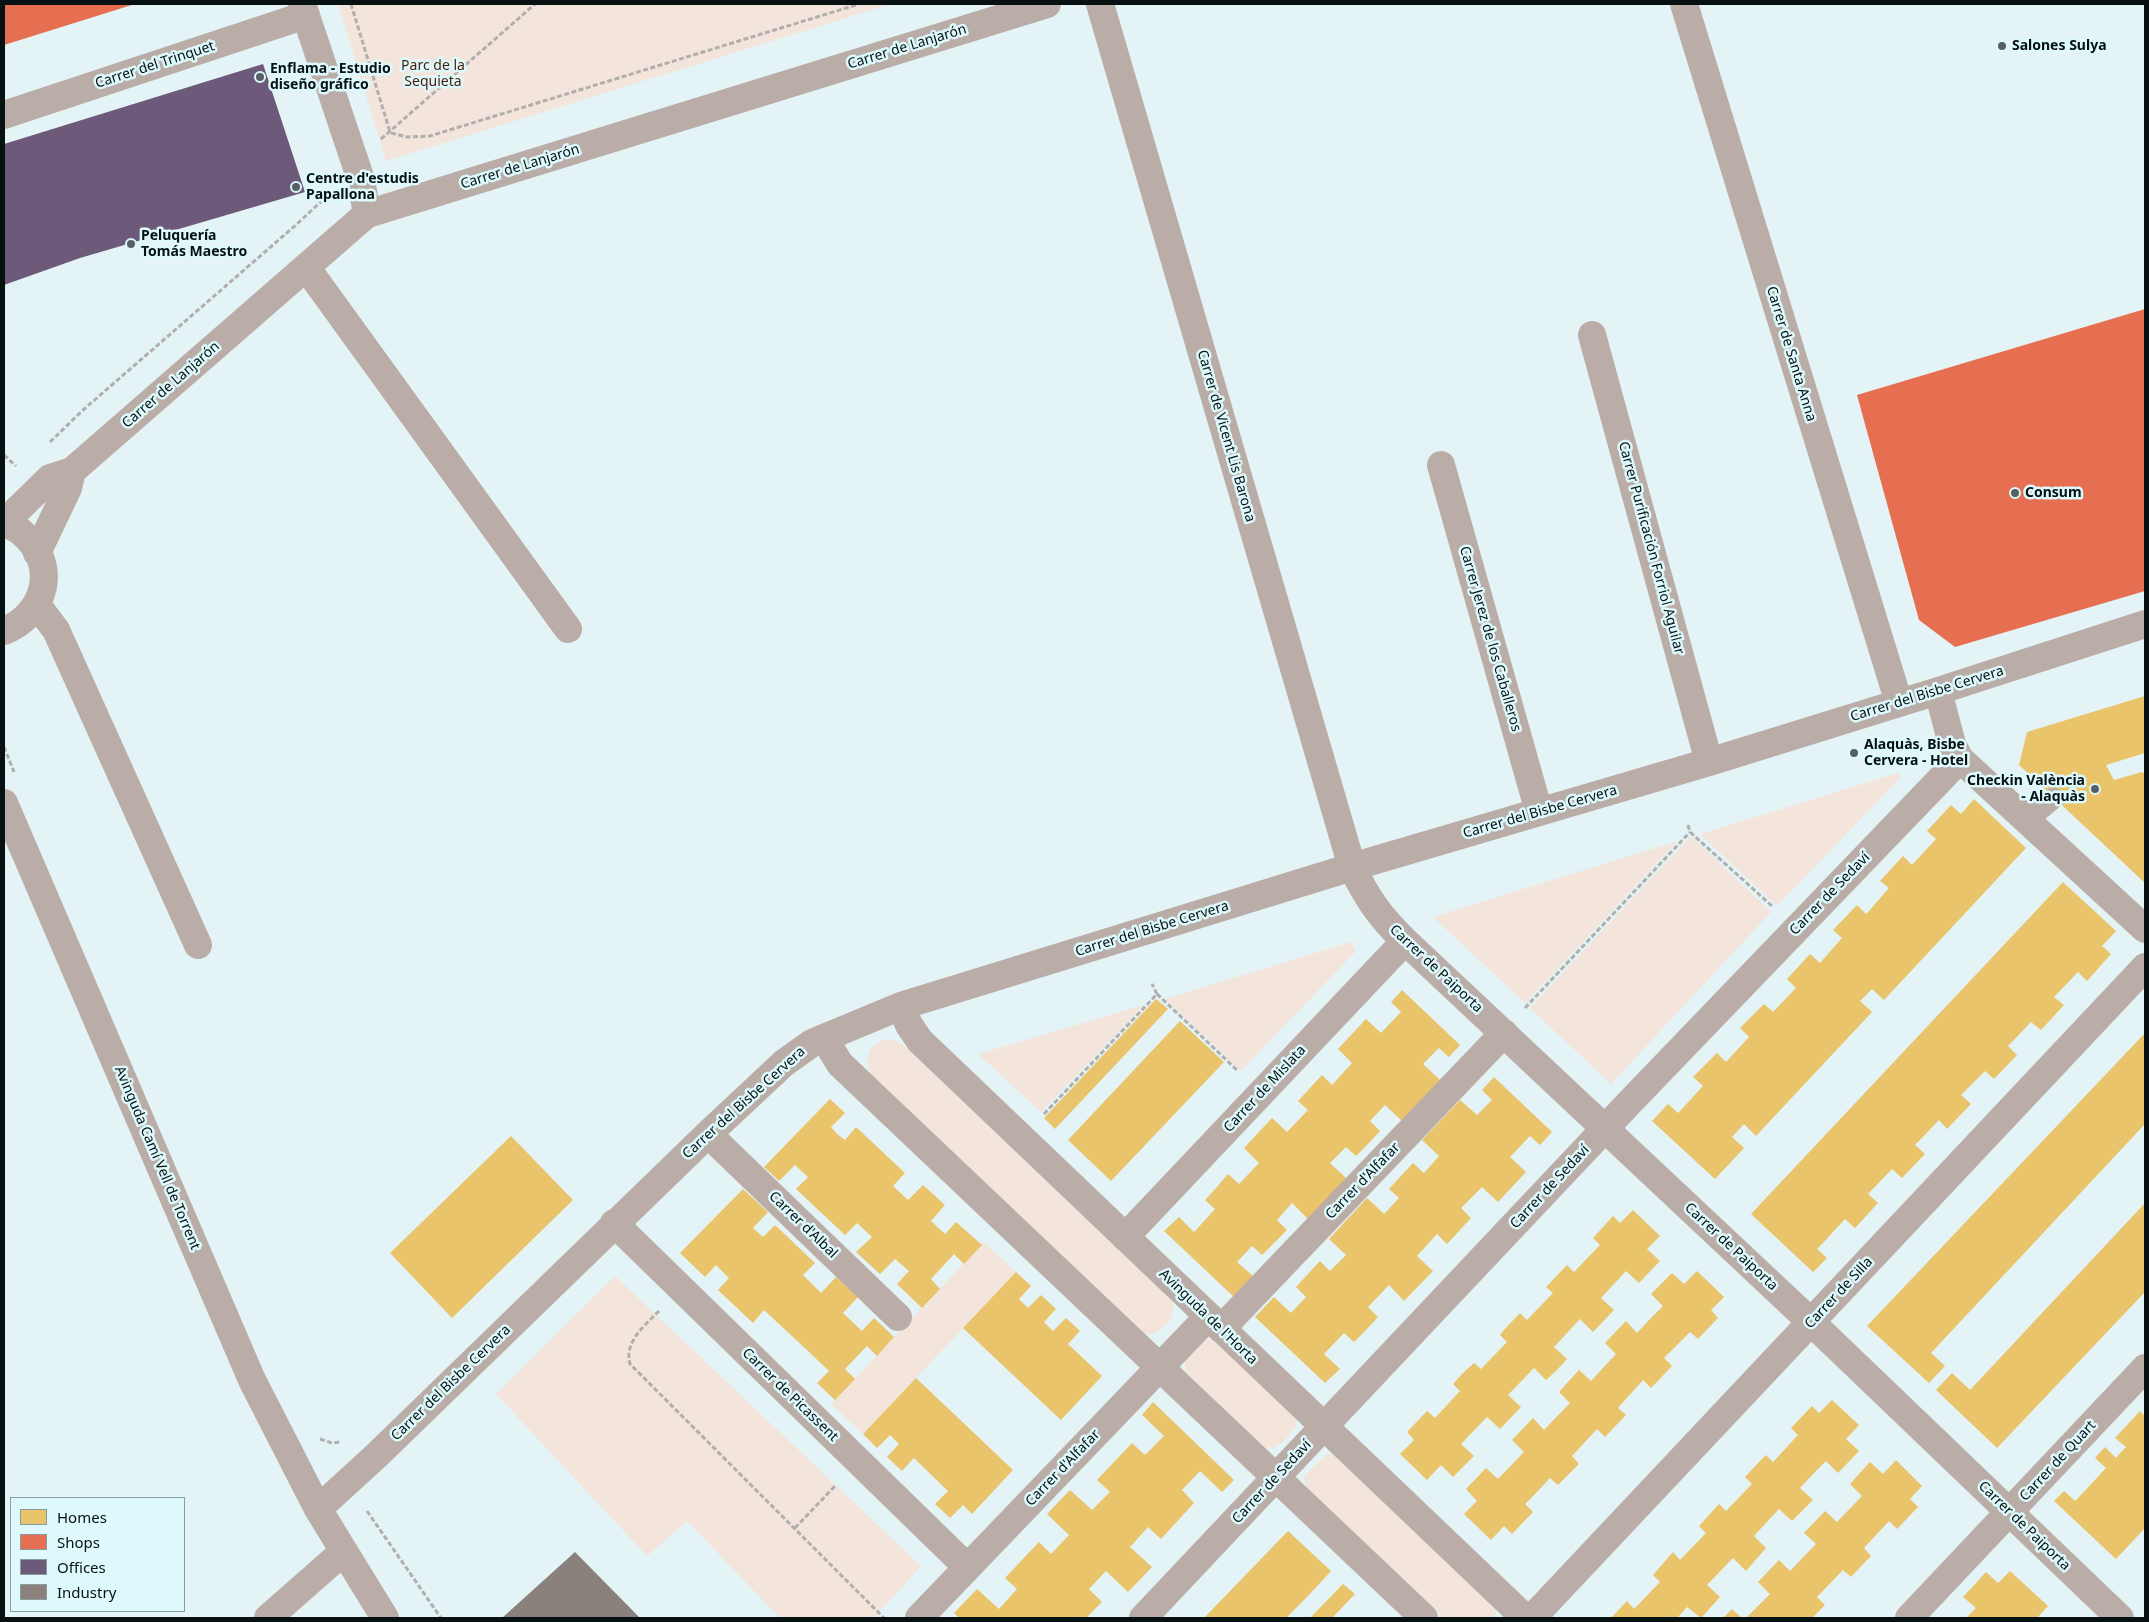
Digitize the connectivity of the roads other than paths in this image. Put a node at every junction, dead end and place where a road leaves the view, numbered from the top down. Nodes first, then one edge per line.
1 (1047, 4) edge
2 (1100, 4) edge
3 (1684, 4) edge
4 (304, 10) edge
5 (4, 115) edge
6 (367, 214) junction
7 (306, 268) junction
8 (1592, 334) dead end
9 (1441, 465) dead end
10 (72, 471) junction
11 (4, 522) edge
12 (37, 552) junction
13 (38, 605) junction
14 (2145, 624) edge
15 (568, 629) dead end
16 (4, 631) edge
17 (1938, 692) junction
18 (1899, 704) junction
19 (1960, 759) junction
20 (1709, 762) junction
21 (2054, 798) dead end
22 (4, 803) edge
23 (2009, 803) junction
24 (1539, 812) junction
25 (1352, 868) junction
26 (2145, 929) edge
27 (1405, 941) junction
28 (198, 945) dead end
29 (2145, 967) edge
30 (901, 1006) junction
31 (1504, 1032) junction
32 (824, 1038) junction
33 (1605, 1128) junction
34 (708, 1134) junction
35 (614, 1223) junction
36 (1125, 1237) junction
37 (898, 1317) dead end
38 (1811, 1322) junction
39 (1215, 1323) junction
40 (1160, 1368) junction
41 (2145, 1368) edge
42 (1323, 1427) junction
43 (1275, 1479) junction
44 (318, 1509) junction
45 (2010, 1512) junction
46 (343, 1552) junction
47 (967, 1567) junction
48 (268, 1618) edge
49 (385, 1618) edge
50 (919, 1618) edge
51 (1143, 1618) edge
52 (1424, 1618) edge
53 (1525, 1618) edge
54 (1532, 1618) edge
55 (1909, 1618) edge
56 (2120, 1618) edge

1 - 6 street, Carrer de Lanjarón
2 - 25 street, Carrer de Vicent Lis Barona
3 - 18 street, Carrer de Santa Anna
4 - 5 street, Carrer del Trinquet
4 - 6 street
6 - 7 street, Carrer de Lanjarón
7 - 10 street, Carrer de Lanjarón
7 - 15 street
8 - 20 street, Carrer Purificación Forriol Aguilar
9 - 24 street, Carrer Jerez de los Caballeros
10 - 11 street, Carrer de Lanjarón
10 - 12 street
11 - 12 street
12 - 13 street
13 - 16 street
13 - 28 street
14 - 17 street, Carrer del Bisbe Cervera
17 - 18 street, Carrer del Bisbe Cervera
17 - 19 street
18 - 20 street, Carrer del Bisbe Cervera
19 - 23 street
19 - 33 street, Carrer de Sedaví
20 - 24 street, Carrer del Bisbe Cervera
21 - 23 lane
22 - 44 street, Avinguda Camí Vell de Torrent
23 - 26 street
24 - 25 street, Carrer del Bisbe Cervera
25 - 27 street, Carrer de Paiporta
25 - 30 street, Carrer del Bisbe Cervera
27 - 31 street, Carrer de Paiporta
27 - 36 street, Carrer de Mislata
29 - 38 street, Carrer de Silla
30 - 32 street, Carrer del Bisbe Cervera
30 - 36 street, Avinguda de l'Horta
31 - 33 street, Carrer de Paiporta
31 - 39 street, Carrer d'Alfafar
32 - 34 street, Carrer del Bisbe Cervera
32 - 40 street
33 - 38 street, Carrer de Paiporta
33 - 42 street, Carrer de Sedaví
34 - 35 street, Carrer del Bisbe Cervera
34 - 37 street, Carrer d'Albal
35 - 44 street, Carrer del Bisbe Cervera
35 - 47 street, Carrer de Picassent
36 - 39 street, Avinguda de l'Horta
38 - 45 street, Carrer de Paiporta
38 - 54 street, Carrer de Silla
39 - 40 street, Carrer d'Alfafar
39 - 42 street, Avinguda de l'Horta
40 - 43 street
40 - 47 street, Carrer d'Alfafar
41 - 45 street, Carrer de Quart
42 - 43 street, Carrer de Sedaví
42 - 53 street, Avinguda de l'Horta
43 - 51 street, Carrer de Sedaví
43 - 52 street
44 - 46 street, Avinguda Camí Vell de Torrent
45 - 55 street, Carrer de Quart
45 - 56 street, Carrer de Paiporta
46 - 48 street
46 - 49 street, Avinguda Camí Vell de Torrent
47 - 50 street, Carrer d'Alfafar

